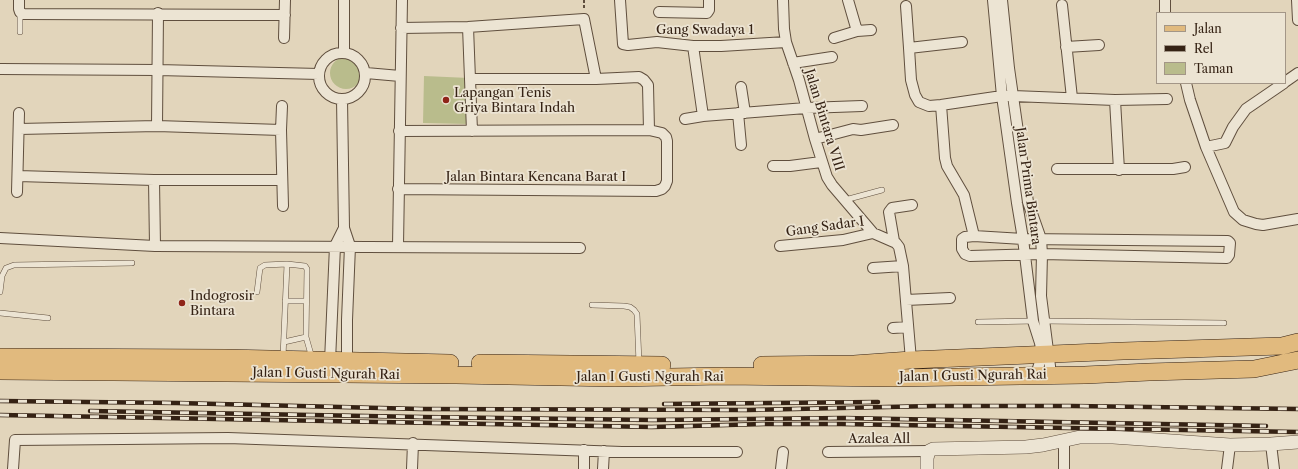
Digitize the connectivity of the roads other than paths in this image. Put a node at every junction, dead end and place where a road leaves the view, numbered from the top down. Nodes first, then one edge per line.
1 (20, 0) edge
2 (285, 0) edge
3 (344, 0) edge
4 (402, 0) edge
5 (620, 0) edge
6 (709, 0) edge
7 (783, 0) edge
8 (848, 0) edge
9 (992, 0) edge
10 (1002, 0) edge
11 (1165, 0) edge
12 (1296, 0) edge
13 (1062, 4) dead end
14 (906, 6) dead end
15 (20, 12) junction
16 (659, 12) dead end
17 (1165, 12) edge
18 (158, 13) junction
19 (285, 15) junction
20 (1298, 20) edge
21 (468, 27) junction
22 (401, 28) junction
23 (871, 30) dead end
24 (857, 31) junction
25 (20, 32) dead end
26 (284, 38) dead end
27 (834, 38) dead end
28 (786, 42) junction
29 (962, 42) dead end
30 (1099, 45) dead end
31 (693, 46) junction
32 (1066, 47) junction
33 (909, 48) junction
34 (344, 53) junction
35 (832, 57) dead end
36 (793, 63) junction
37 (0, 69) edge
38 (158, 70) junction
39 (366, 73) junction
40 (1298, 73) edge
41 (319, 74) junction
42 (400, 76) junction
43 (470, 79) junction
44 (596, 79) junction
45 (1286, 81) edge
46 (1186, 84) edge
47 (1281, 84) edge
48 (741, 87) dead end
49 (1002, 96) junction
50 (1013, 96) junction
51 (1072, 98) junction
52 (342, 99) junction
53 (1166, 99) dead end
54 (1115, 100) junction
55 (941, 105) junction
56 (282, 106) dead end
57 (862, 106) dead end
58 (806, 108) junction
59 (19, 112) dead end
60 (741, 113) junction
61 (703, 116) junction
62 (685, 119) dead end
63 (893, 125) dead end
64 (157, 126) junction
65 (19, 129) junction
66 (281, 130) junction
67 (649, 130) junction
68 (399, 131) junction
69 (472, 132) junction
70 (815, 139) junction
71 (741, 145) dead end
72 (1206, 147) junction
73 (821, 162) junction
74 (773, 166) dead end
75 (1185, 167) dead end
76 (1057, 169) dead end
77 (1119, 170) junction
78 (18, 176) junction
79 (154, 180) junction
80 (282, 180) junction
81 (398, 189) junction
82 (882, 190) dead end
83 (17, 192) dead end
84 (845, 200) junction
85 (912, 205) dead end
86 (282, 206) dead end
87 (1298, 219) edge
88 (344, 228) junction
89 (873, 233) junction
90 (974, 236) junction
91 (0, 238) edge
92 (1023, 239) junction
93 (1042, 239) junction
94 (894, 242) junction
95 (155, 246) junction
96 (335, 246) junction
97 (350, 246) junction
98 (398, 246) junction
99 (780, 246) dead end
100 (580, 248) dead end
101 (1025, 254) junction
102 (1042, 254) junction
103 (132, 263) dead end
104 (288, 264) junction
105 (903, 266) junction
106 (873, 268) dead end
107 (0, 292) edge
108 (256, 292) dead end
109 (950, 298) dead end
110 (906, 300) junction
111 (285, 301) junction
112 (306, 301) junction
113 (592, 305) dead end
114 (0, 313) edge
115 (48, 318) dead end
116 (332, 320) junction
117 (347, 320) junction
118 (1034, 321) junction
119 (1044, 321) junction
120 (978, 322) dead end
121 (1224, 323) dead end
122 (908, 327) junction
123 (893, 328) dead end
124 (306, 337) junction
125 (284, 342) junction
126 (1298, 342) edge
127 (1045, 355) junction
128 (0, 357) edge
129 (283, 360) junction
130 (330, 360) junction
131 (911, 360) junction
132 (1298, 360) edge
133 (313, 361) junction
134 (347, 361) junction
135 (225, 365) junction
136 (639, 366) junction
137 (456, 369) junction
138 (0, 371) edge
139 (1044, 375) junction
140 (1064, 440) junction
141 (1298, 442) edge
142 (413, 443) junction
143 (1271, 444) junction
144 (1230, 445) junction
145 (584, 450) junction
146 (604, 451) junction
147 (737, 452) dead end
148 (782, 452) dead end
149 (828, 452) dead end
150 (929, 452) junction
151 (13, 469) edge
152 (412, 469) edge
153 (584, 469) edge
154 (603, 469) edge
155 (781, 469) edge
156 (927, 469) edge
157 (1064, 469) edge
158 (1227, 469) edge
159 (1274, 469) edge

1 - 15 street
2 - 19 street
3 - 34 street
4 - 22 street
5 - 31 street, Gang Swadaya 1
6 - 16 street
7 - 28 street, Jalan Bintara VIII
8 - 24 street
9 - 49 street, Jalan Prima Bintara
10 - 50 street, Jalan Prima Bintara
11 - 17 street
12 - 20 street
13 - 32 street
14 - 33 street
15 - 18 street
15 - 25 lane
18 - 19 street
18 - 38 street
19 - 26 street
21 - 22 street
21 - 43 street
21 - 44 street
22 - 42 street
23 - 24 street
24 - 27 street
28 - 31 street, Gang Swadaya 1
28 - 36 street, Jalan Bintara VIII
29 - 33 street
30 - 32 street
31 - 61 street
32 - 51 street
33 - 55 street
34 - 39 street
34 - 41 street
35 - 36 street
36 - 58 street, Jalan Bintara VIII
37 - 38 street
38 - 41 street
38 - 64 street
39 - 42 street
39 - 52 street
40 - 45 street
41 - 52 street
42 - 68 street
43 - 44 street
43 - 69 street
44 - 67 street
46 - 72 street
47 - 72 street
48 - 60 street
49 - 50 street
49 - 55 street
49 - 92 street, Jalan Prima Bintara
50 - 51 street
50 - 93 street, Jalan Prima Bintara
51 - 54 street
52 - 88 street
53 - 54 street
54 - 77 street
55 - 90 street
56 - 66 street
57 - 58 street
58 - 60 street
58 - 70 street, Jalan Bintara VIII
59 - 65 street
60 - 61 street
60 - 71 street
61 - 62 street
63 - 70 street
64 - 65 street
64 - 66 street
65 - 78 street
66 - 80 street
67 - 69 street
67 - 81 street, Jalan Bintara Kencana Barat I
68 - 69 street
68 - 81 street
70 - 73 street, Jalan Bintara VIII
72 - 87 street
73 - 74 street
73 - 84 street, Jalan Bintara VIII
75 - 77 street
76 - 77 street
78 - 79 street
78 - 83 street
79 - 80 street
79 - 95 street
80 - 86 street
81 - 98 street
82 - 84 lane
84 - 89 street, Jalan Bintara VIII
85 - 94 street
88 - 96 street
88 - 97 street
89 - 94 street, Jalan Bintara VIII
89 - 99 street, Gang Sadar I
90 - 92 street
90 - 101 street
91 - 95 street
92 - 93 street
92 - 101 street, Jalan Prima Bintara
93 - 102 street, Jalan Prima Bintara
93 - 102 street
94 - 105 street
95 - 96 street
96 - 97 street
96 - 116 street
97 - 98 street
97 - 117 street
98 - 100 street
101 - 102 street
101 - 118 street, Jalan Prima Bintara
102 - 119 street, Jalan Prima Bintara
103 - 107 lane
104 - 108 lane
104 - 111 lane
104 - 112 lane
105 - 106 street
105 - 110 street
109 - 110 street
110 - 122 street
111 - 112 lane
111 - 125 lane
112 - 124 lane
113 - 136 lane
114 - 115 lane
116 - 117 street
116 - 130 street
117 - 134 street
118 - 119 lane
118 - 120 lane
118 - 127 street, Jalan Prima Bintara
119 - 121 lane
119 - 127 street, Jalan Prima Bintara
122 - 123 street
122 - 131 street
124 - 125 lane
124 - 133 lane
125 - 129 lane
126 - 127 main road, Jalan I Gusti Ngurah Rai
127 - 131 main road, Jalan I Gusti Ngurah Rai
127 - 139 street, Jalan Prima Bintara
127 - 139 street, Jalan Prima Bintara
128 - 135 main road, Jalan I Gusti Ngurah Rai
129 - 133 main road, Jalan I Gusti Ngurah Rai
129 - 135 main road, Jalan I Gusti Ngurah Rai
130 - 133 main road, Jalan I Gusti Ngurah Rai
130 - 134 main road, Jalan I Gusti Ngurah Rai
131 - 136 main road, Jalan I Gusti Ngurah Rai
132 - 139 main road, Jalan I Gusti Ngurah Rai
134 - 137 main road, Jalan I Gusti Ngurah Rai
135 - 137 main road, Jalan I Gusti Ngurah Rai
135 - 138 main road, Jalan I Gusti Ngurah Rai
136 - 137 main road, Jalan I Gusti Ngurah Rai
137 - 139 main road, Jalan I Gusti Ngurah Rai
140 - 144 street
140 - 150 street
140 - 157 street
141 - 143 street
142 - 145 street
142 - 151 street
142 - 152 street
143 - 144 street
143 - 159 street
144 - 158 street
145 - 146 street
145 - 153 street
146 - 147 street
146 - 154 street
148 - 155 street
149 - 150 street, Azalea All
150 - 156 street

